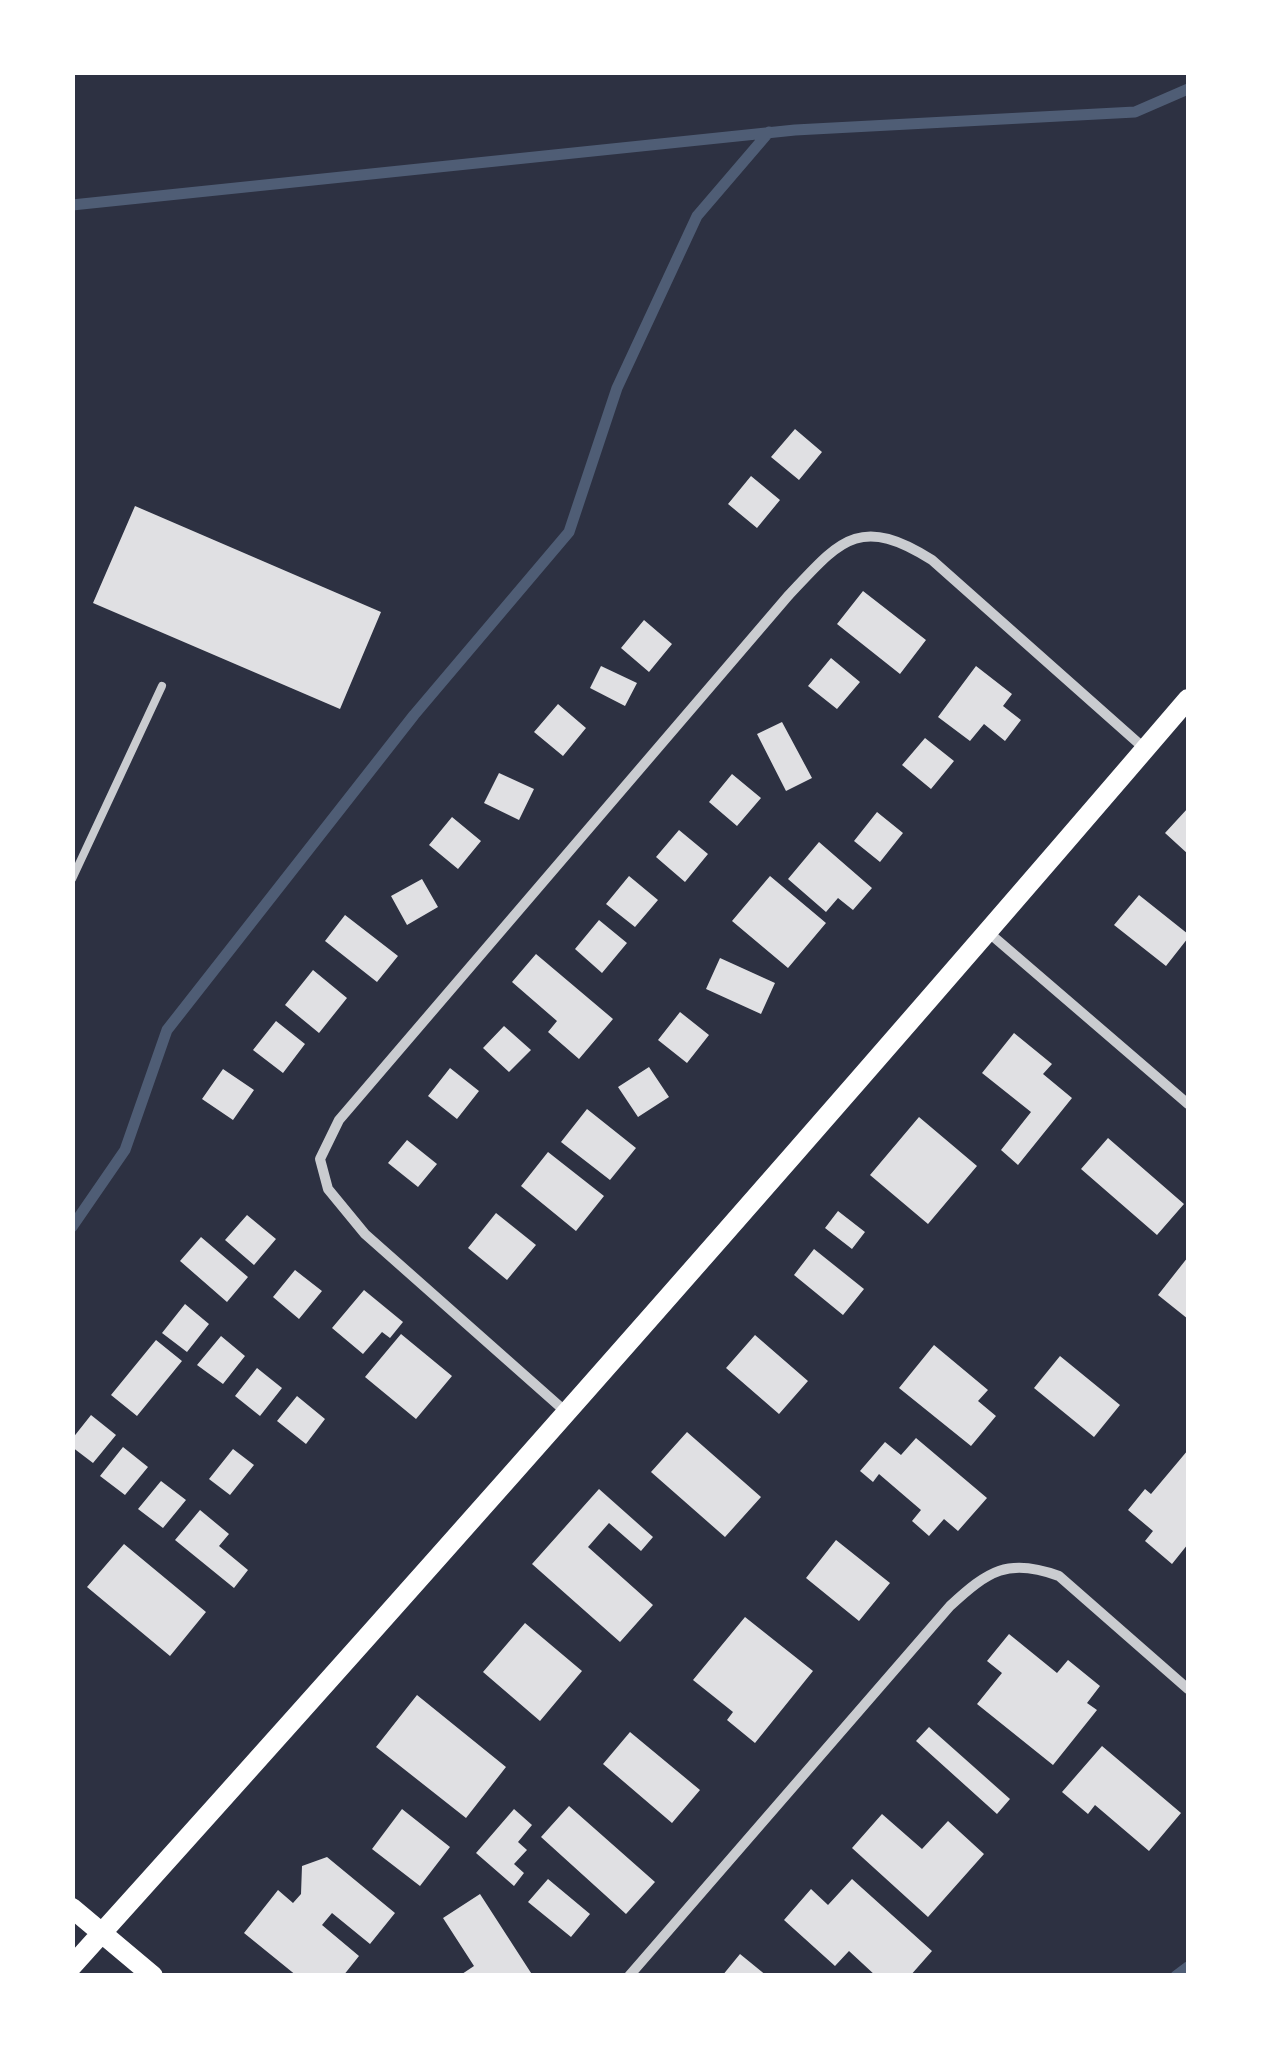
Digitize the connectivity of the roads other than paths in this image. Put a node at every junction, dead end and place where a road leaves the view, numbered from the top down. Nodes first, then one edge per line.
1 (162, 686) dead end
2 (1188, 699) edge
3 (1145, 749) junction
4 (72, 879) edge
5 (988, 932) junction
6 (1188, 1104) edge
7 (566, 1412) junction
8 (1188, 1689) edge
9 (72, 1908) edge
10 (102, 1933) junction
11 (72, 1966) edge
12 (153, 1976) edge
13 (629, 1976) edge

1 - 4 lane
2 - 3 main road
3 - 5 main road
3 - 7 street
5 - 6 street
5 - 7 main road
7 - 10 main road
8 - 13 street
9 - 10 main road
10 - 11 main road
10 - 12 main road

